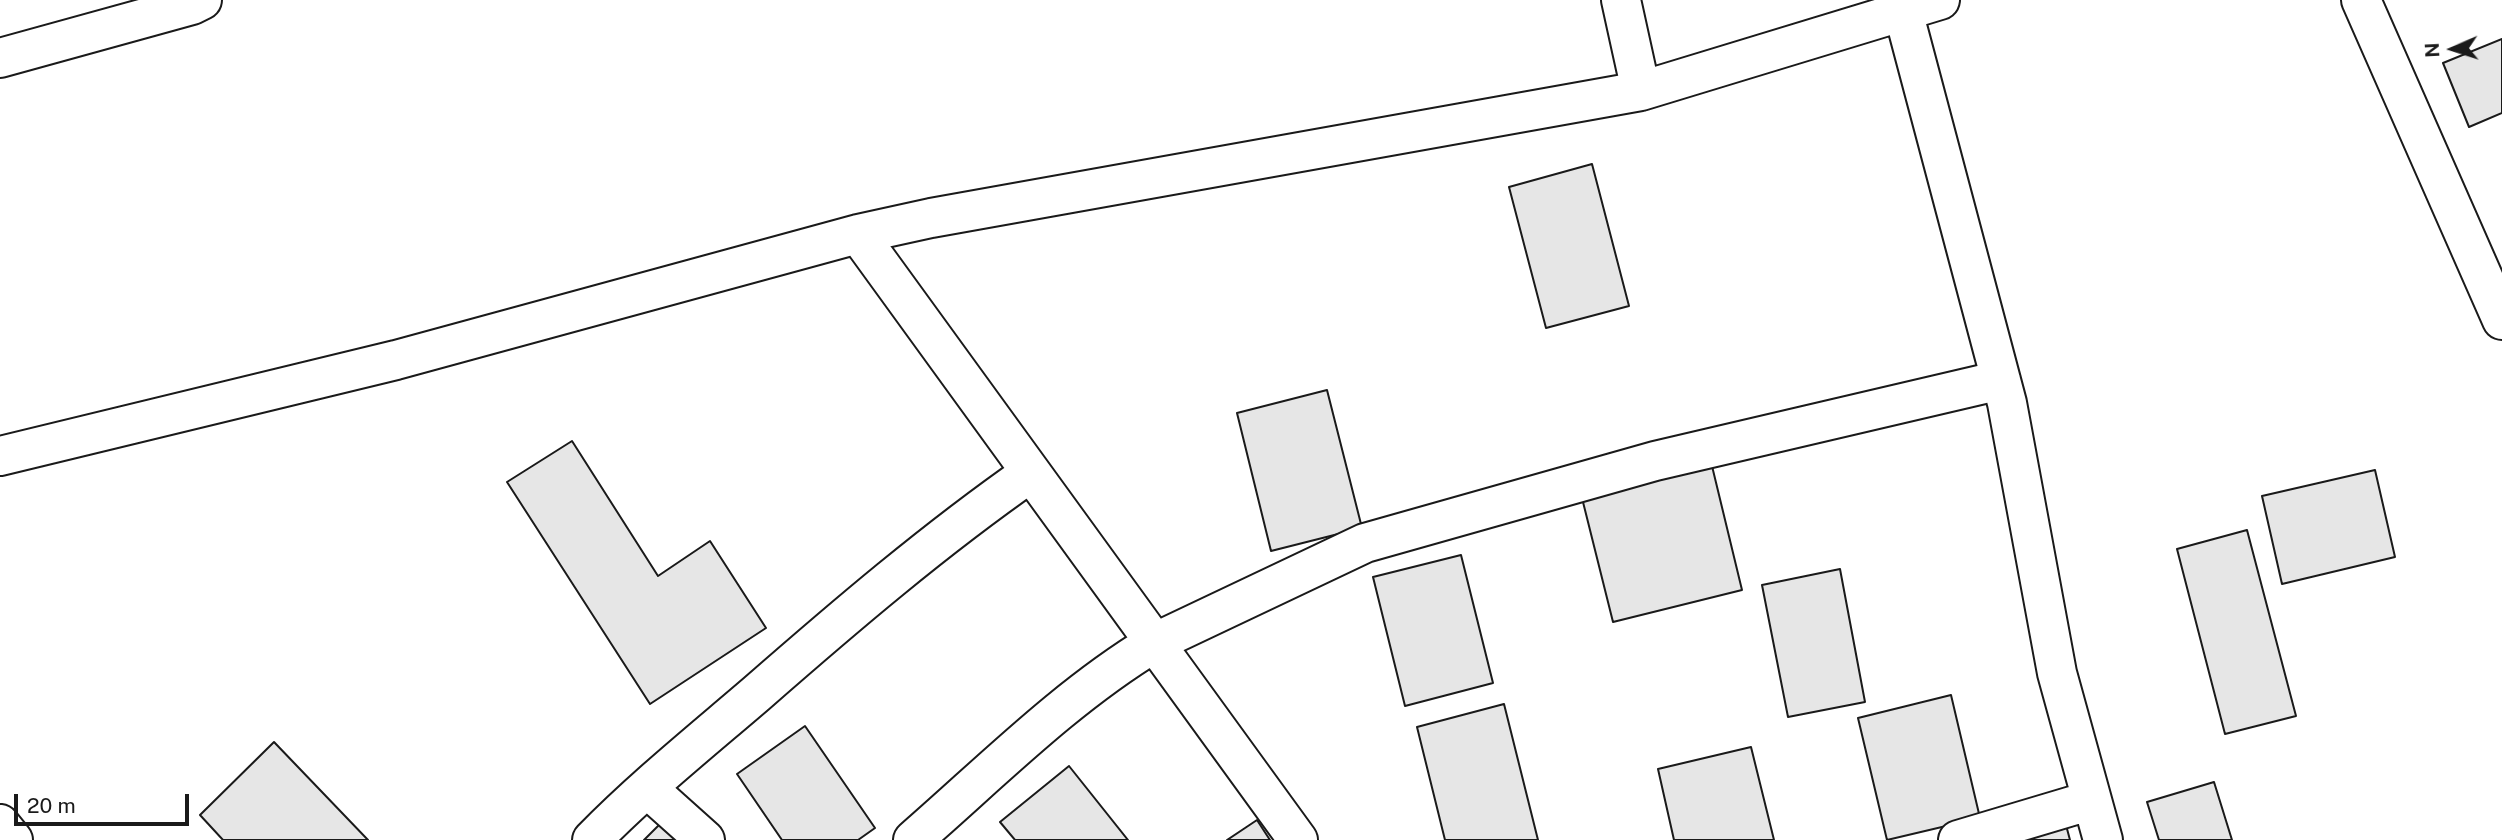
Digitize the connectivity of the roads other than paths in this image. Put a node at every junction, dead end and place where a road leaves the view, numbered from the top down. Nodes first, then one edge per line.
1 (202, 0) edge
2 (1621, 0) edge
3 (1940, 0) edge
4 (2361, 0) edge
5 (1903, 11) junction
6 (0, 58) edge
7 (1642, 91) junction
8 (858, 234) junction
9 (2502, 320) edge
10 (2001, 380) junction
11 (0, 456) edge
12 (1030, 473) junction
13 (1154, 643) junction
14 (647, 788) junction
15 (2092, 800) junction
16 (0, 824) edge
17 (13, 840) edge
18 (592, 840) edge
19 (705, 840) edge
20 (913, 840) edge
21 (1298, 840) edge
22 (1958, 840) edge
23 (2103, 840) edge

1 - 6 street
2 - 7 street
3 - 5 street
4 - 9 street
5 - 7 street
5 - 10 street
7 - 8 street
8 - 11 street
8 - 12 street
10 - 13 street
10 - 15 street
12 - 13 street
12 - 14 street
13 - 20 street
13 - 21 street
14 - 18 street
14 - 19 street
15 - 22 street
15 - 23 street
16 - 17 street

